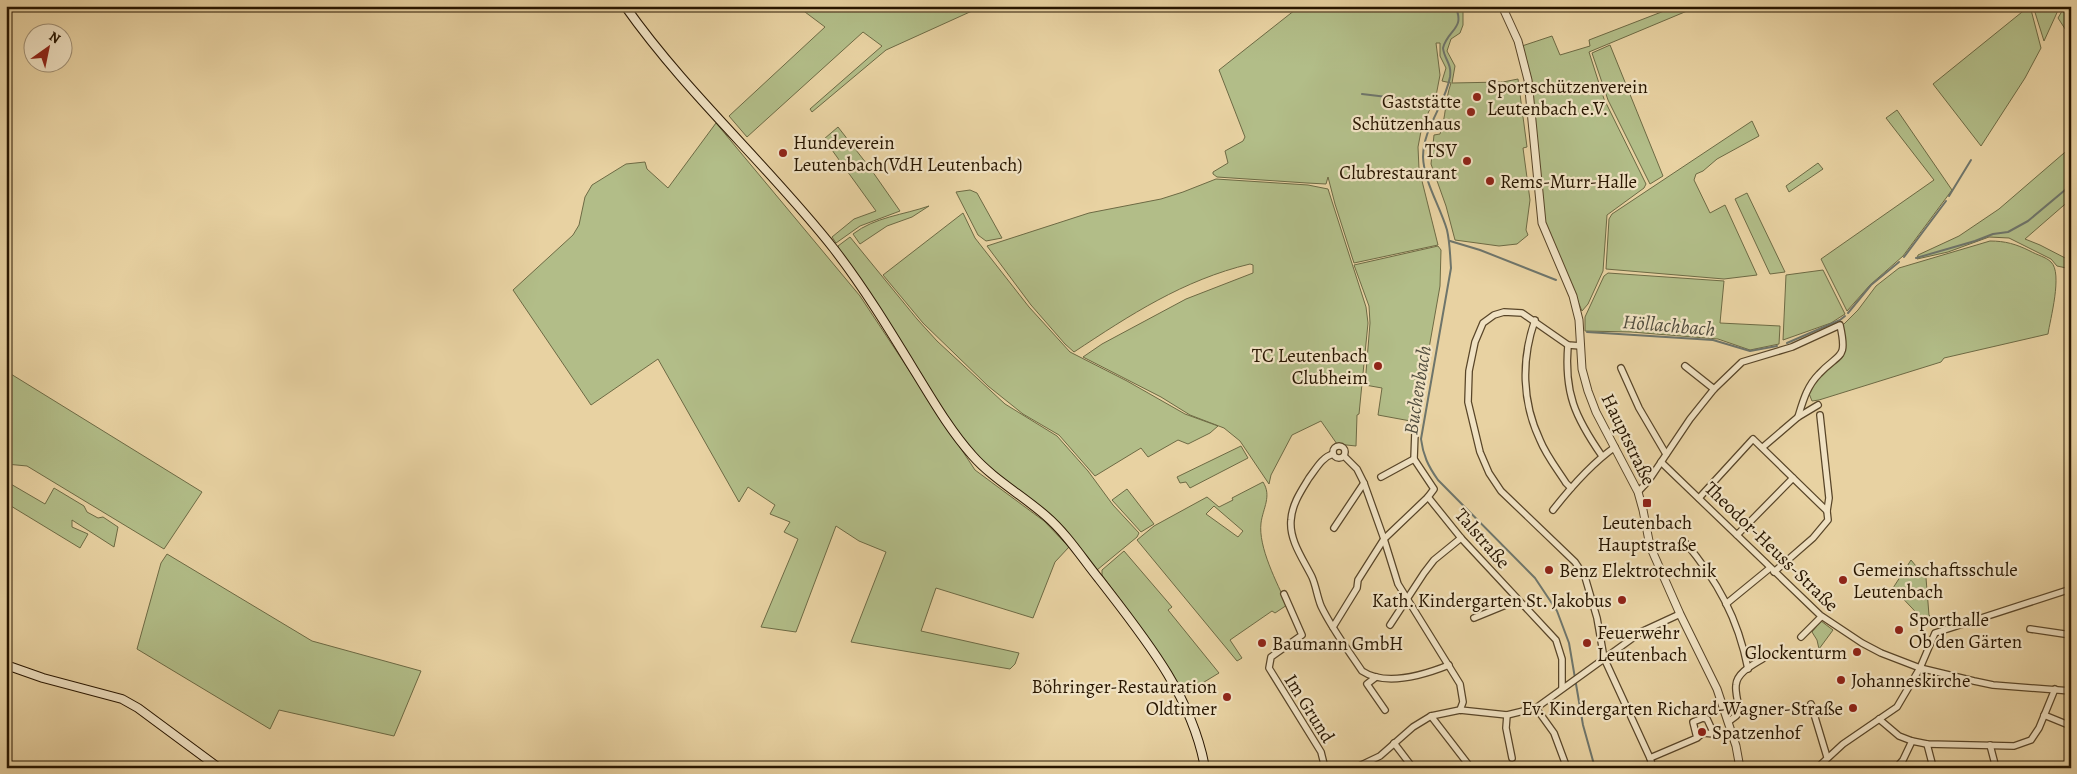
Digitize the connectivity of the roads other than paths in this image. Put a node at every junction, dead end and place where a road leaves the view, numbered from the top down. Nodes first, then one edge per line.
1 (626, 6) edge
2 (1502, 6) edge
3 (1535, 320) junction
4 (1568, 345) junction
5 (1581, 346) junction
6 (1686, 366) dead end
7 (1621, 368) dead end
8 (1714, 389) junction
9 (1818, 404) dead end
10 (1820, 415) dead end
11 (1798, 417) junction
12 (1415, 432) dead end
13 (1615, 447) junction
14 (1763, 448) junction
15 (1333, 454) junction
16 (1666, 454) junction
17 (1344, 456) junction
18 (1602, 456) junction
19 (1414, 459) junction
20 (1661, 462) junction
21 (1381, 477) dead end
22 (1794, 478) junction
23 (1364, 483) junction
24 (1571, 488) junction
25 (1638, 492) junction
26 (1428, 497) junction
27 (1699, 498) junction
28 (1553, 510) dead end
29 (1828, 514) junction
30 (1334, 528) dead end
31 (1737, 534) junction
32 (1461, 538) junction
33 (1384, 539) junction
34 (1684, 541) dead end
35 (1772, 570) junction
36 (2071, 589) edge
37 (1284, 594) dead end
38 (1406, 600) junction
39 (1518, 600) junction
40 (1726, 604) junction
41 (1680, 614) junction
42 (1821, 617) junction
43 (1474, 618) dead end
44 (1390, 625) dead end
45 (1333, 627) junction
46 (2030, 629) dead end
47 (2071, 635) edge
48 (1801, 637) dead end
49 (1767, 656) dead end
50 (1604, 658) junction
51 (6, 665) edge
52 (1449, 665) junction
53 (1920, 668) junction
54 (1748, 669) junction
55 (1376, 677) junction
56 (1562, 688) junction
57 (2056, 689) junction
58 (2071, 691) edge
59 (1811, 704) dead end
60 (1536, 708) junction
61 (1385, 710) dead end
62 (1460, 710) junction
63 (1507, 715) junction
64 (2044, 715) junction
65 (1431, 716) junction
66 (1879, 719) junction
67 (1728, 722) junction
68 (2071, 726) edge
69 (1697, 738) dead end
70 (1912, 741) junction
71 (1394, 743) junction
72 (1927, 744) junction
73 (1990, 746) junction
74 (1827, 757) junction
75 (1512, 758) dead end
76 (1650, 758) junction
77 (1359, 767) edge
78 (1934, 767) edge
79 (219, 768) edge
80 (1205, 768) edge
81 (1324, 768) edge
82 (1413, 768) edge
83 (1472, 768) edge
84 (1567, 768) edge
85 (1653, 768) edge
86 (1740, 768) edge
87 (1817, 768) edge
88 (1896, 768) edge
89 (1996, 768) edge

1 - 80 main road
2 - 5 street, Hauptstraße
3 - 4 street
3 - 24 street
3 - 50 street
4 - 5 street
4 - 18 street
5 - 13 street, Hauptstraße
6 - 8 street
7 - 16 street
8 - 11 street
8 - 16 street
9 - 11 street
10 - 29 street
11 - 14 street
12 - 19 street
13 - 18 street
13 - 25 street, Hauptstraße
14 - 22 street
14 - 27 street
15 - 17 street
15 - 17 street
15 - 45 street
16 - 20 street
17 - 23 street
18 - 24 street
19 - 21 street
19 - 26 street
20 - 25 street
20 - 27 street, Theodor-Heuss-Straße
22 - 29 street
22 - 31 street
23 - 30 street
23 - 33 street
24 - 28 street
25 - 41 street, Hauptstraße
26 - 32 street, Talstraße
26 - 33 street
27 - 31 street, Theodor-Heuss-Straße
29 - 35 street
31 - 35 street, Theodor-Heuss-Straße
32 - 38 street
32 - 39 street, Talstraße
33 - 38 street
33 - 45 street
34 - 40 street
35 - 40 street
35 - 42 street, Theodor-Heuss-Straße
36 - 53 street
37 - 81 street, Im Grund
38 - 44 street
38 - 52 street
39 - 43 street
39 - 56 street, Talstraße
40 - 54 street
41 - 50 street
41 - 67 street, Hauptstraße
42 - 48 street
42 - 53 street, Theodor-Heuss-Straße
45 - 55 street
46 - 47 street
49 - 54 street
50 - 56 street
50 - 76 street
51 - 79 main road
52 - 55 street
52 - 62 street
53 - 57 street, Theodor-Heuss-Straße
53 - 66 street
54 - 67 street
55 - 61 street
56 - 60 street
57 - 58 street, Theodor-Heuss-Straße
57 - 64 street
59 - 74 street
60 - 63 street
60 - 84 street
62 - 63 street
62 - 65 street
63 - 75 street
64 - 68 street
64 - 73 street
65 - 71 street
65 - 83 street
66 - 70 street
66 - 74 street
67 - 86 street, Hauptstraße
69 - 76 street
70 - 72 street
70 - 88 street
71 - 77 street
71 - 82 street
72 - 73 street
72 - 78 street
73 - 89 street
74 - 87 street
76 - 85 street

